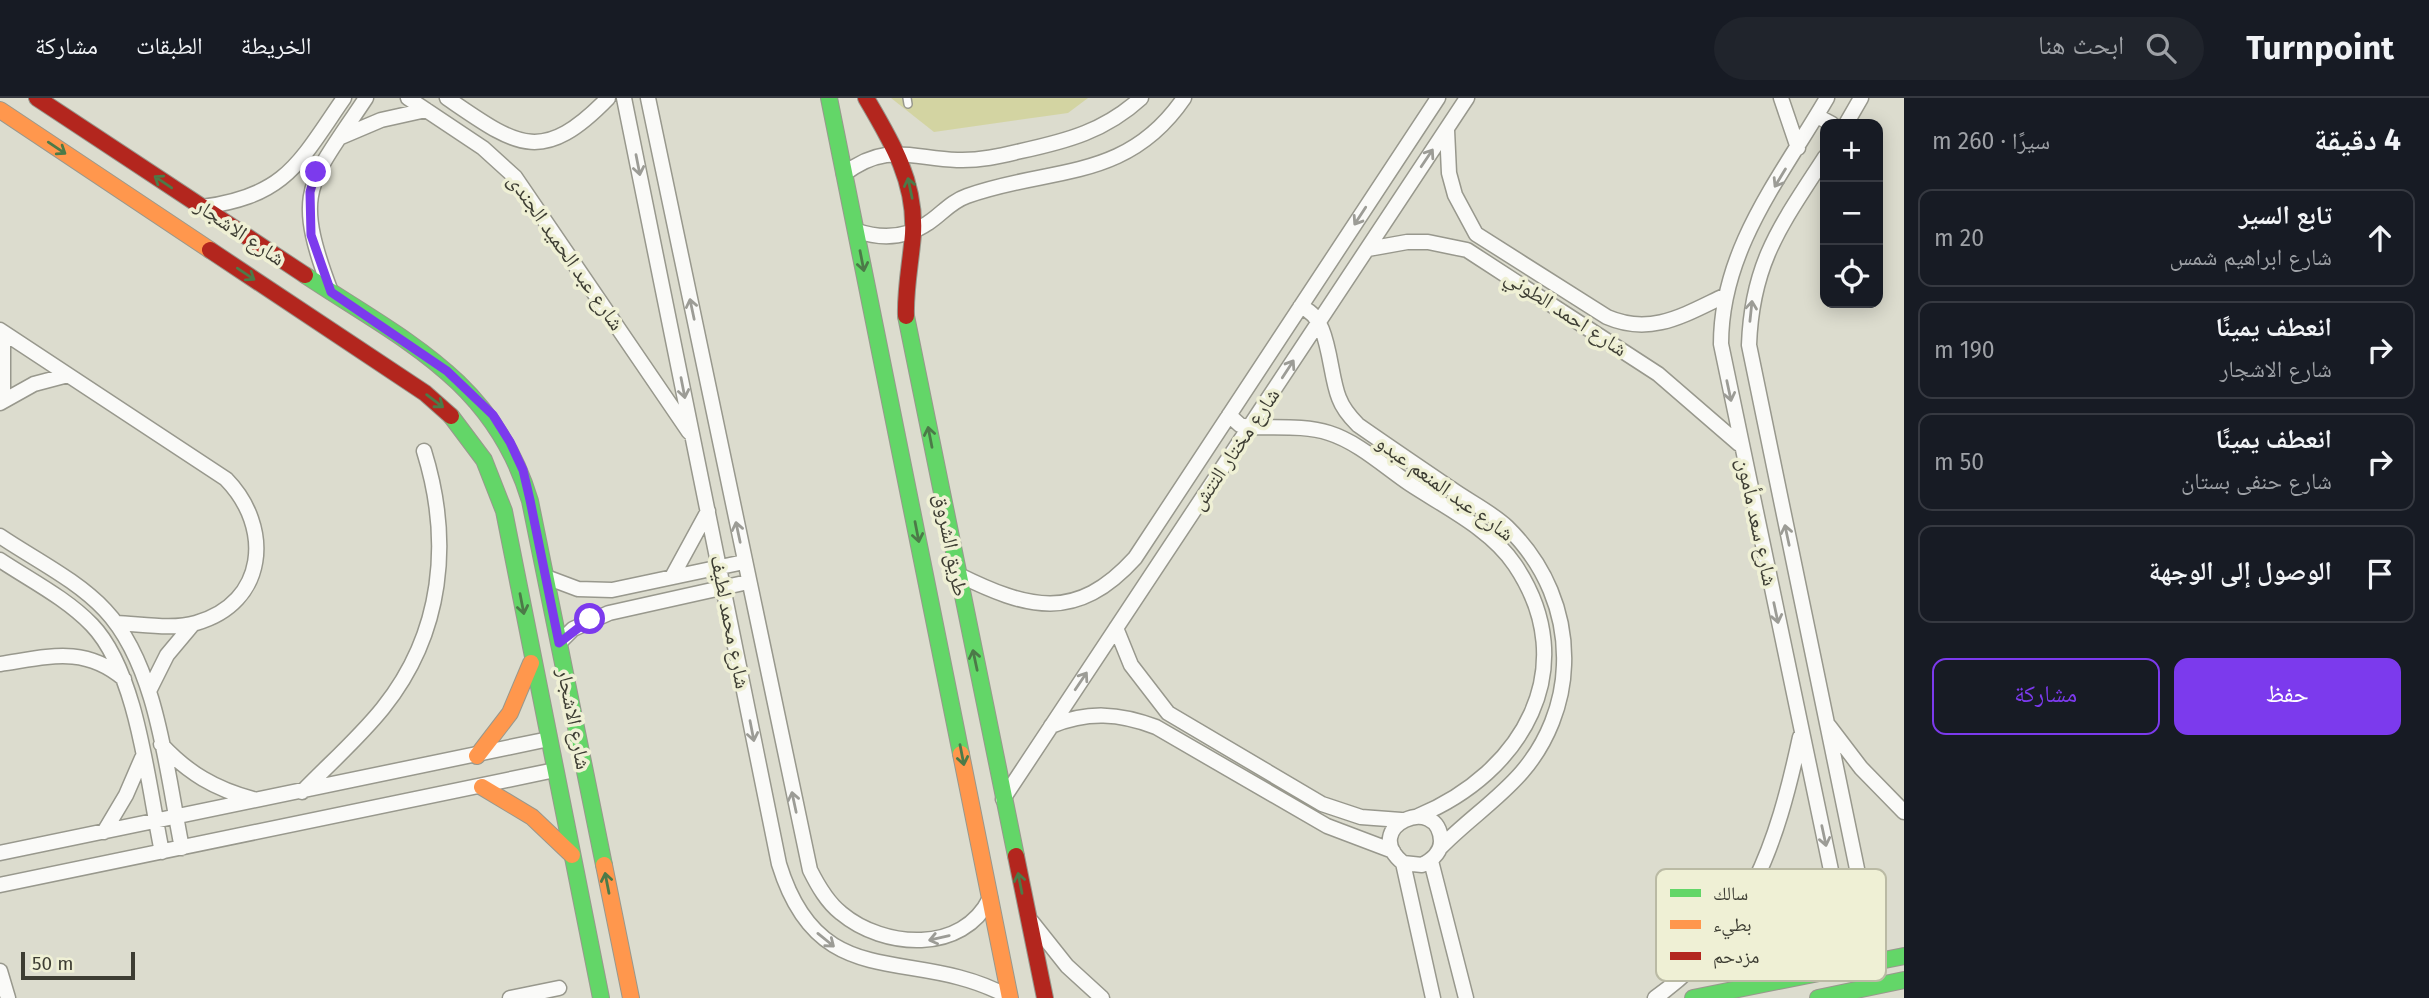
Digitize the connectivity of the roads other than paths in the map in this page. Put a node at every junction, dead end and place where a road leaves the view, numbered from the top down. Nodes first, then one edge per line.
1 (37, 98) edge
2 (328, 98) edge
3 (344, 98) edge
4 (366, 98) edge
5 (408, 98) edge
6 (447, 98) edge
7 (608, 98) edge
8 (624, 98) edge
9 (648, 98) edge
10 (829, 98) edge
11 (866, 98) edge
12 (1142, 98) edge
13 (1184, 98) edge
14 (1438, 98) edge
15 (1467, 98) edge
16 (1781, 98) edge
17 (1826, 98) edge
18 (1861, 98) edge
19 (0, 110) edge
20 (426, 110) junction
21 (1817, 116) junction
22 (1823, 119) edge
23 (1849, 119) edge
24 (327, 122) junction
25 (1447, 129) junction
26 (340, 138) junction
27 (1798, 148) junction
28 (898, 153) junction
29 (1820, 165) edge
30 (845, 174) junction
31 (1382, 183) junction
32 (1402, 195) junction
33 (202, 207) junction
34 (857, 231) junction
35 (913, 231) junction
36 (1368, 249) junction
37 (331, 292) junction
38 (1724, 296) junction
39 (1587, 304) junction
40 (1300, 307) junction
41 (1576, 319) junction
42 (1320, 321) junction
43 (1, 331) edge
44 (411, 345) junction
45 (393, 372) junction
46 (68, 375) junction
47 (1, 401) edge
48 (1229, 415) junction
49 (1250, 427) junction
50 (693, 437) junction
51 (1740, 445) junction
52 (424, 452) dead end
53 (708, 511) junction
54 (0, 536) edge
55 (1145, 543) junction
56 (1163, 557) junction
57 (0, 560) edge
58 (744, 562) junction
59 (719, 567) junction
60 (957, 574) junction
61 (546, 576) junction
62 (672, 577) junction
63 (748, 582) junction
64 (723, 588) junction
65 (116, 623) junction
66 (193, 624) junction
67 (1116, 628) junction
68 (559, 643) junction
69 (532, 656) junction
70 (0, 664) edge
71 (126, 681) junction
72 (149, 691) junction
73 (1826, 722) junction
74 (1051, 726) junction
75 (1801, 732) junction
76 (549, 739) junction
77 (160, 743) junction
78 (142, 756) junction
79 (477, 756) junction
80 (555, 770) junction
81 (482, 787) junction
82 (302, 792) junction
83 (1003, 799) junction
84 (258, 801) junction
85 (1904, 812) edge
86 (1418, 816) junction
87 (176, 817) junction
88 (1401, 820) junction
89 (156, 821) junction
90 (104, 832) junction
91 (182, 848) junction
92 (1440, 848) junction
93 (1392, 851) junction
94 (162, 852) junction
95 (0, 853) edge
96 (572, 855) junction
97 (1431, 861) junction
98 (1403, 863) junction
99 (1762, 869) edge
100 (1830, 869) edge
101 (1857, 869) edge
102 (0, 885) edge
103 (990, 898) junction
104 (1026, 913) junction
105 (616, 923) junction
106 (587, 929) junction
107 (1904, 956) edge
108 (1886, 959) edge
109 (0, 971) edge
110 (1674, 981) edge
111 (1780, 981) edge
112 (1904, 981) edge
113 (559, 988) dead end
114 (4, 993) edge
115 (1009, 997) edge
116 (510, 998) edge
117 (601, 998) edge
118 (631, 998) edge
119 (1045, 998) edge
120 (1101, 998) edge
121 (1433, 998) edge
122 (1466, 998) edge
123 (1655, 998) edge
124 (1693, 998) edge
125 (1818, 998) edge

33 -> 1 street, شارع الاشجار
2 - 24 street
3 - 24 street
4 - 26 street
5 - 20 street, شارع عبد الحميد الجندى
6 - 7 street, شارع عبد الحميد الجندى
8 -> 50 street, شارع محمد لطيف
58 -> 9 street, شارع محمد لطيف
10 - 30 street, طريق الشروق
11 - 28 street, طريق الشروق
12 - 28 street
13 - 35 street
14 - 31 street, شارع مختار التتش
15 - 25 street, شارع مختار التتش
16 - 27 street
17 - 21 street, شارع سعد مأمون
18 - 23 street
19 -> 45 street, شارع الاشجار
20 - 26 street
20 - 50 street, شارع عبد الحميد الجندى
21 - 22 street
21 - 27 street, شارع سعد مأمون
24 - 33 street
32 -> 25 street, شارع مختار التتش
25 - 39 street, شارع احمد الطوني
26 - 37 street
27 -> 38 street, شارع سعد مأمون
28 - 30 street
35 -> 28 street, طريق الشروق
73 -> 29 street, شارع سعد مأمون
30 - 34 street, طريق الشروق
31 - 32 street
31 -> 40 street, شارع مختار التتش
32 - 36 street, شارع مختار التتش
33 - 37 street, شارع الاشجار
34 - 35 street
34 -> 103 street, طريق الشروق
60 -> 35 street, طريق الشروق
36 - 41 street, شارع احمد الطوني
36 - 42 street, شارع مختار التتش
37 - 44 street, شارع الاشجار
38 - 39 street, شارع احمد الطوني
38 -> 51 street, شارع سعد مأمون
39 - 41 street
40 - 42 street
40 - 48 street, شارع مختار التتش
41 - 51 street, شارع احمد الطوني
49 -> 42 street, شارع مختار التتش
42 - 92 street, شارع عبد المنعم عبدو
43 - 46 street
43 - 47 street
44 - 45 street
44 - 61 street, شارع الاشجار
45 -> 69 street, شارع الاشجار
46 - 47 street
46 - 66 street
48 - 49 street, شارع عبد المنعم عبدو
48 - 55 street, شارع مختار التتش
49 - 56 street, شارع مختار التتش
49 - 86 street, شارع عبد المنعم عبدو
50 - 53 street, شارع محمد لطيف
51 -> 75 street, شارع سعد مأمون
52 - 82 street
53 - 59 street, شارع محمد لطيف
53 - 62 street
54 - 65 street
55 - 56 street
55 - 60 street, شارع مختار التتش
56 - 67 street, شارع مختار التتش
57 - 71 street
58 - 59 street
58 - 63 street, شارع محمد لطيف
59 - 62 street
59 - 64 street, شارع محمد لطيف
83 -> 60 street, طريق الشروق
61 - 62 street
61 - 68 street, شارع الاشجار
63 - 64 street
103 -> 63 street, شارع محمد لطيف
64 - 68 street
64 -> 115 street, شارع محمد لطيف
65 - 66 street
65 - 72 street
66 - 72 street
74 -> 67 street, شارع مختار التتش
67 - 88 street
105 -> 68 street, شارع الاشجار
69 - 76 street, شارع الاشجار
69 - 79 street
70 - 71 street
71 - 78 street
72 - 77 street
73 - 85 street
73 - 101 street, شارع سعد مأمون
74 - 83 street, شارع مختار التتش
74 - 93 street
75 - 99 street
75 -> 100 street, شارع سعد مأمون
76 - 79 street
76 - 80 street, شارع الاشجار
77 - 84 street
77 - 87 street
78 - 89 street
78 - 90 street
79 - 82 street
80 - 81 street
80 - 96 street, شارع الاشجار
81 - 91 street
81 - 96 street
82 - 84 street
104 -> 83 street, طريق الشروق
84 - 87 street
86 - 88 street
86 - 92 street
87 - 89 street
87 - 91 street
88 - 93 street
89 - 90 street
89 - 94 street
90 - 95 street
91 - 94 street
92 - 97 street
93 - 98 street
94 - 102 street
96 - 106 street, شارع الاشجار
97 - 98 street
97 - 122 street
98 - 121 street
103 - 115 street, طريق الشروق
104 - 119 street, طريق الشروق
104 - 120 street
105 - 106 street
105 - 118 street, شارع الاشجار
106 - 117 street, شارع الاشجار
107 - 108 street
109 - 114 street
110 - 123 street
111 - 124 street
112 - 125 street
113 - 116 street

